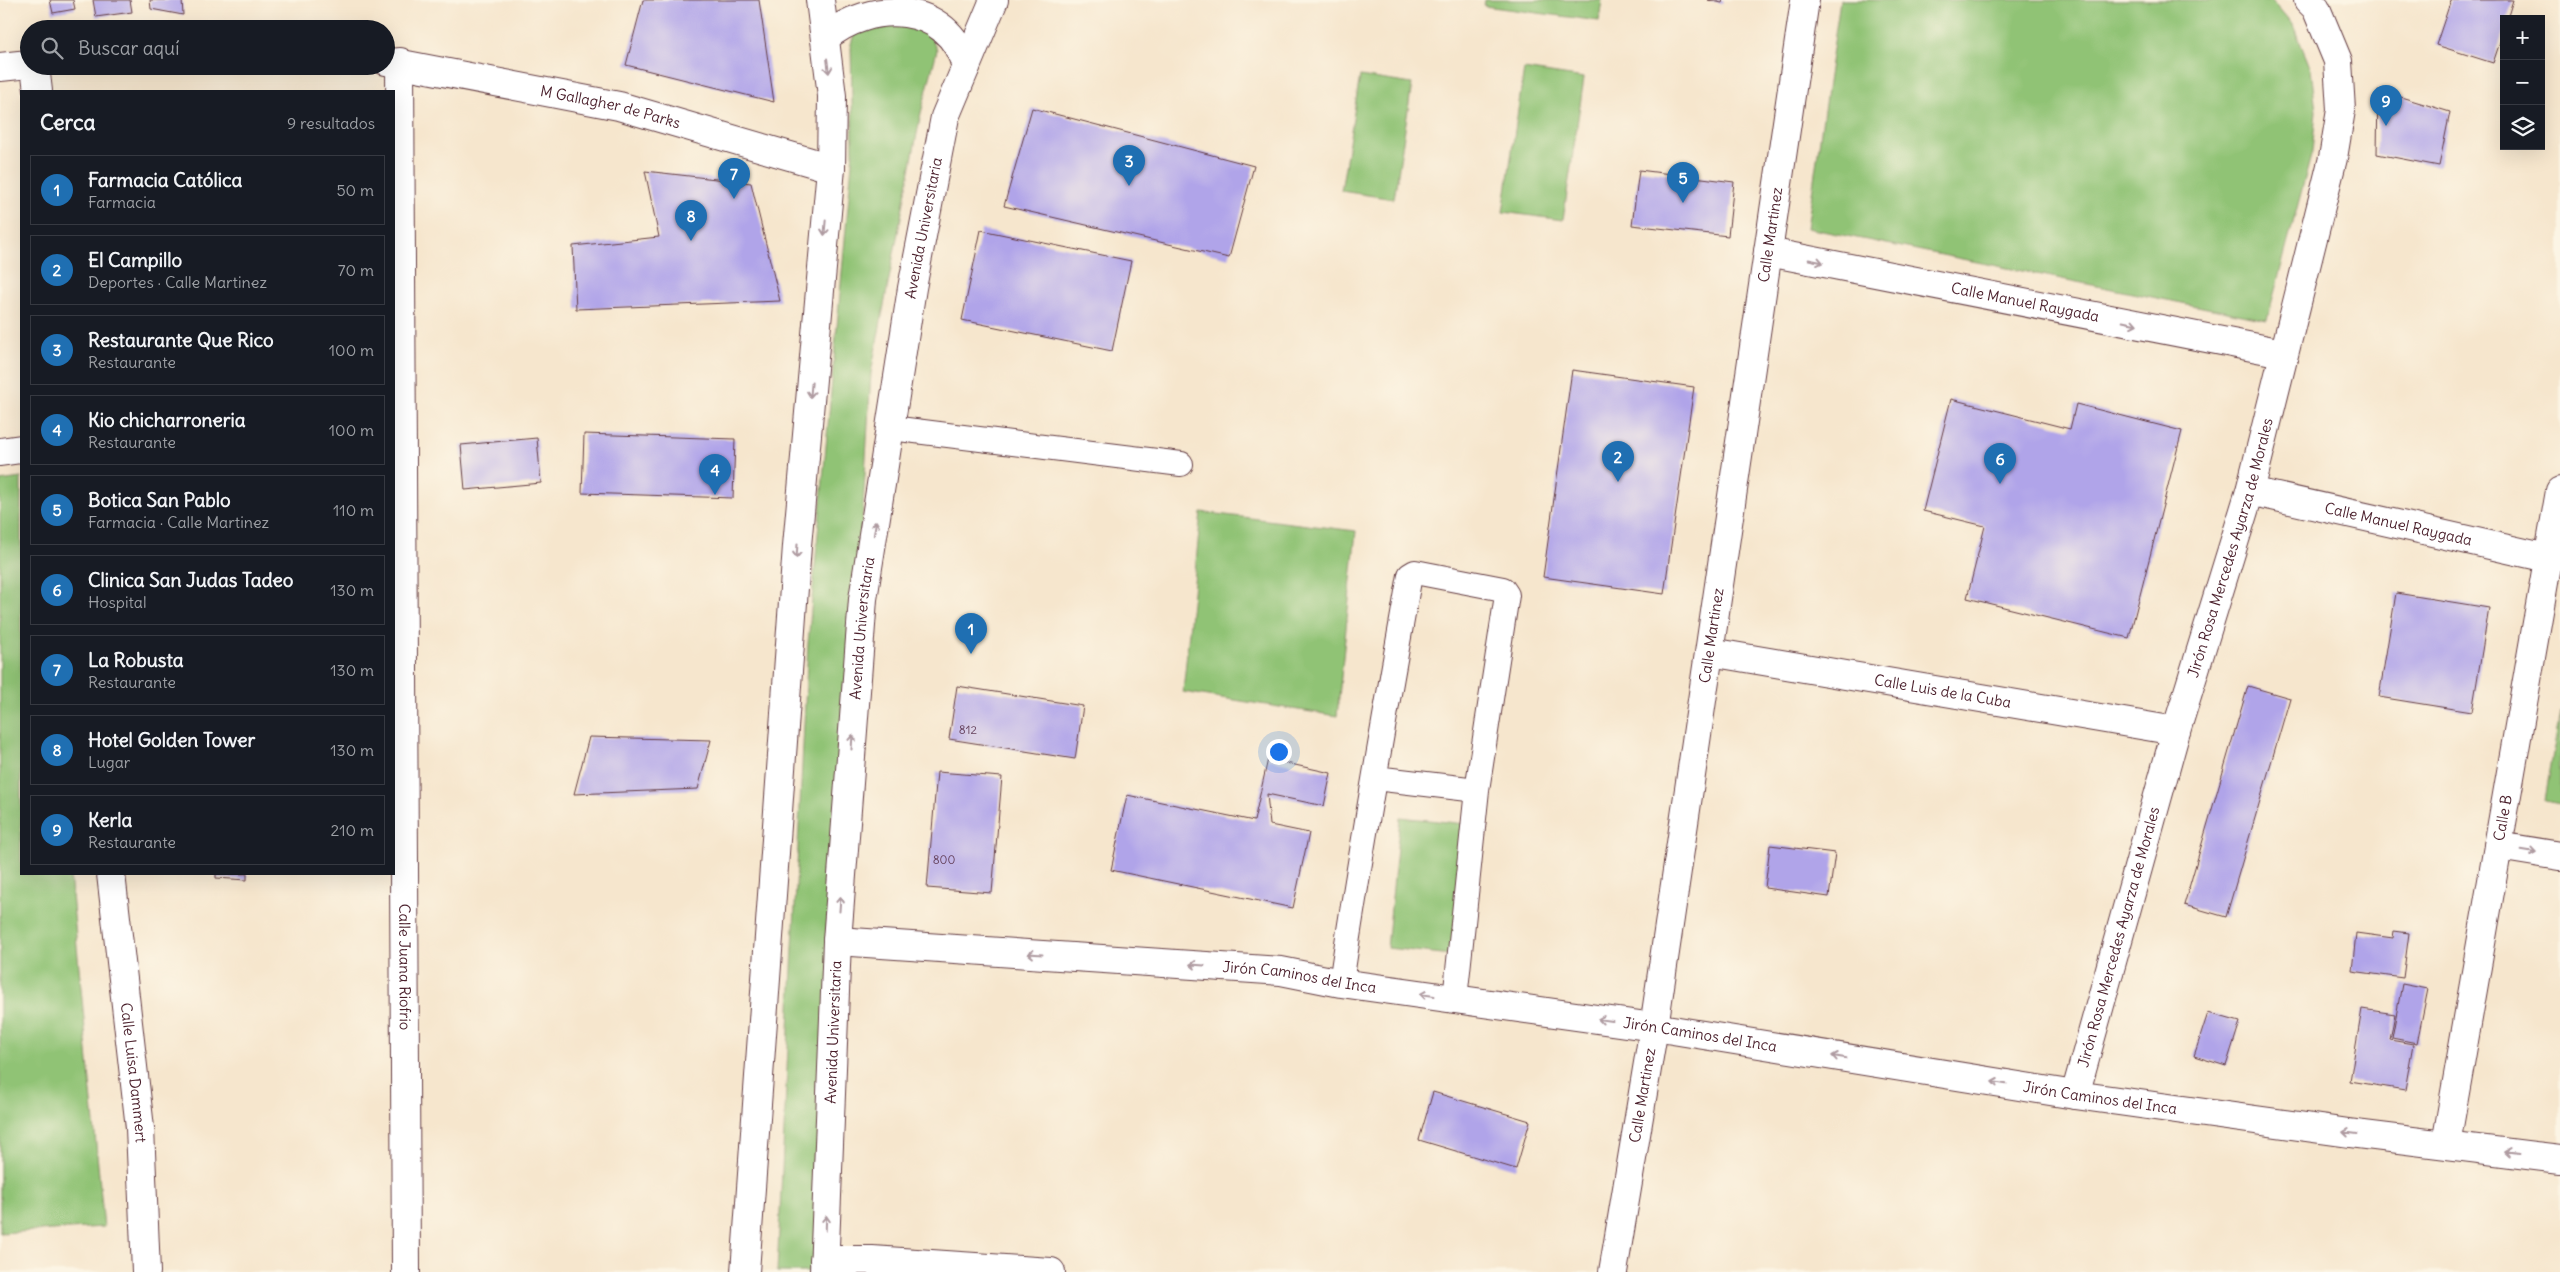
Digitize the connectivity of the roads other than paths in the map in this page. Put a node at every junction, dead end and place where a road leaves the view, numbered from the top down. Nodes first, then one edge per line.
1 (820, 0) edge
2 (994, 0) edge
3 (1805, 0) edge
4 (2308, 0) edge
5 (825, 38) junction
6 (395, 61) edge
7 (20, 65) edge
8 (966, 67) junction
9 (0, 68) edge
10 (36, 75) edge
11 (393, 75) edge
12 (38, 90) edge
13 (393, 90) edge
14 (831, 168) junction
15 (395, 247) edge
16 (1768, 252) junction
17 (2283, 353) junction
18 (891, 428) junction
19 (20, 449) edge
20 (0, 452) edge
21 (1181, 464) dead end
22 (2250, 491) junction
23 (2560, 491) edge
24 (2548, 558) junction
25 (1710, 652) junction
26 (2176, 732) junction
27 (1375, 778) junction
28 (1477, 790) junction
29 (2498, 846) junction
30 (2560, 856) edge
31 (111, 875) edge
32 (837, 941) junction
33 (1341, 983) junction
34 (1455, 999) junction
35 (1654, 1027) junction
36 (2076, 1095) junction
37 (2446, 1144) junction
38 (2560, 1159) edge
39 (824, 1266) edge
40 (146, 1272) edge
41 (406, 1272) edge
42 (746, 1272) edge
43 (1051, 1272) edge
44 (1613, 1272) edge

1 - 5 street
2 - 8 street, Avenida Universitaria
3 - 16 street, Calle Martinez
4 - 17 street, Jirón Rosa Mercedes Ayarza de Morales
5 - 8 street
5 -> 14 street
6 - 14 street, M Gallagher de Parks
7 - 9 street
8 - 18 street, Avenida Universitaria
10 - 12 street
11 - 13 street, Calle Juana Riofrio
14 -> 42 street
15 - 41 street, Calle Juana Riofrio
16 -> 17 street, Calle Manuel Raygada
16 - 25 street, Calle Martinez
17 - 22 street, Jirón Rosa Mercedes Ayarza de Morales
18 - 21 lane
32 -> 18 street, Avenida Universitaria
19 - 20 street
22 - 24 street, Calle Manuel Raygada
22 - 26 street, Jirón Rosa Mercedes Ayarza de Morales
23 - 24 street, Calle B
24 - 29 street, Calle B
25 - 26 street, Calle Luis de la Cuba
25 - 35 street, Calle Martinez
26 - 36 street, Jirón Rosa Mercedes Ayarza de Morales
27 - 28 lane
27 - 28 lane
27 - 33 lane
28 - 34 lane
29 -> 30 street
29 - 37 street, Calle B
31 - 40 street, Calle Luisa Dammert
33 -> 32 street, Jirón Caminos del Inca
39 -> 32 street, Avenida Universitaria
34 -> 33 street, Jirón Caminos del Inca
35 -> 34 street, Jirón Caminos del Inca
36 -> 35 street, Jirón Caminos del Inca
35 - 44 street, Calle Martinez
37 -> 36 street, Jirón Caminos del Inca
38 -> 37 street, Jirón Caminos del Inca
39 - 43 street

